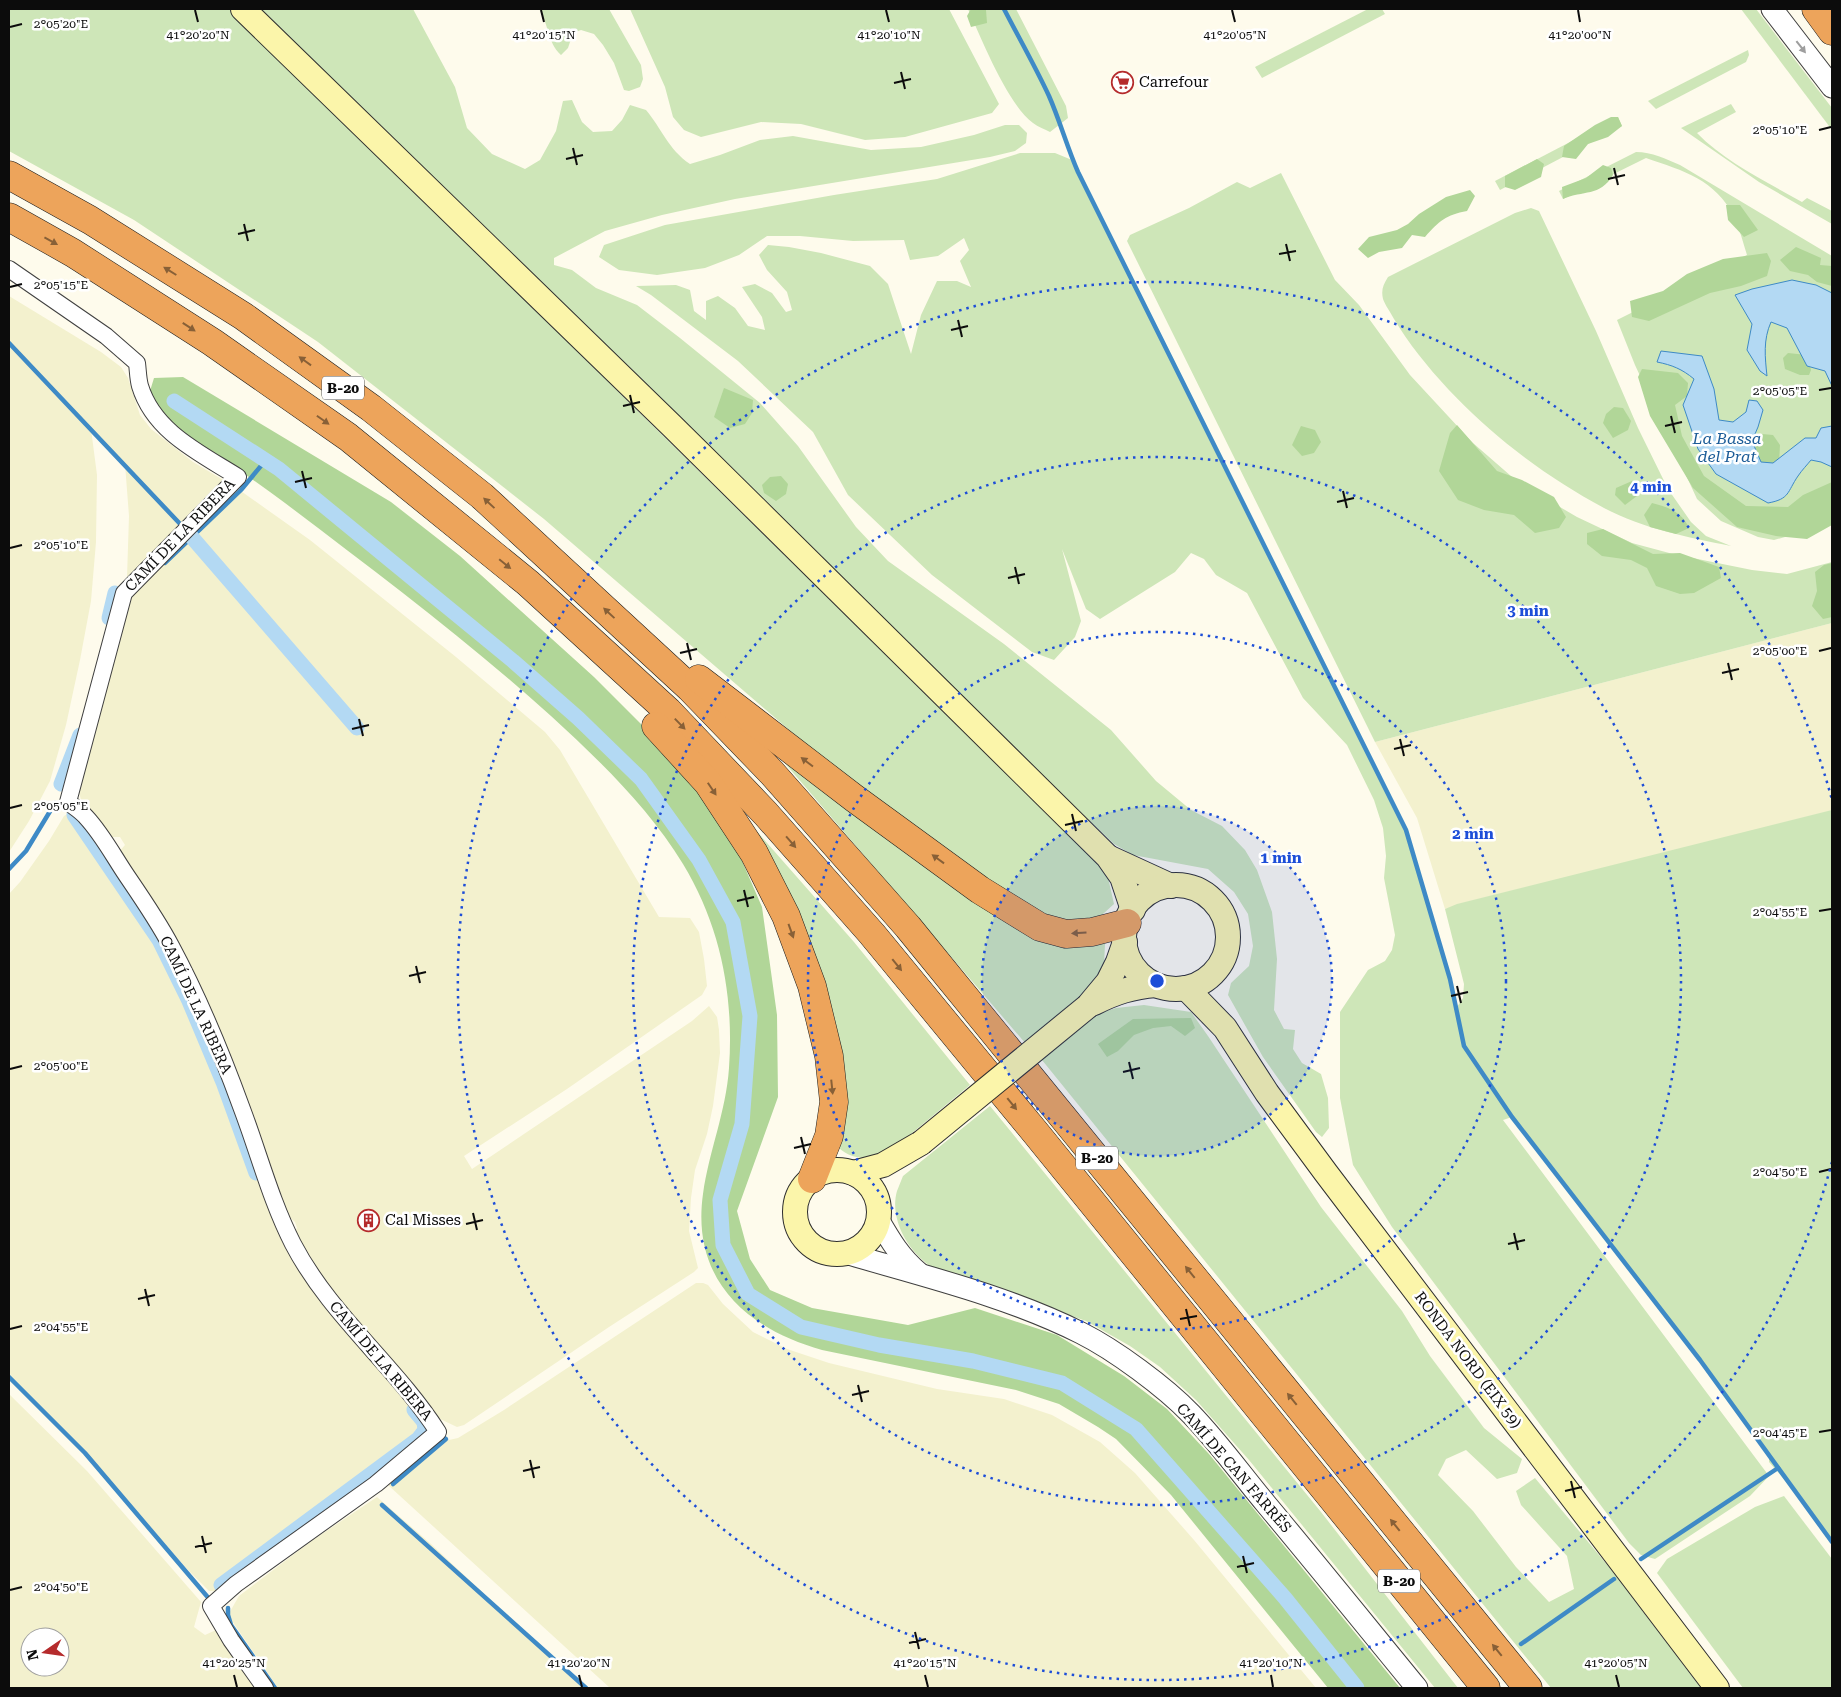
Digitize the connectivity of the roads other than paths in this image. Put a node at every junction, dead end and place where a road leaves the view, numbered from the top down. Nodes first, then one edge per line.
1 (244, 9) edge
2 (1772, 9) edge
3 (1816, 9) edge
4 (1832, 31) edge
5 (1832, 87) edge
6 (9, 175) edge
7 (9, 218) edge
8 (9, 269) edge
9 (528, 583) junction
10 (645, 646) junction
11 (1108, 857) junction
12 (1171, 886) junction
13 (1128, 925) junction
14 (1216, 970) junction
15 (1156, 985) junction
16 (1186, 988) junction
17 (1088, 1006) junction
18 (1225, 1028) junction
19 (921, 1142) junction
20 (853, 1173) junction
21 (812, 1179) junction
22 (878, 1211) junction
23 (845, 1253) junction
24 (921, 1275) junction
25 (265, 1688) edge
26 (1418, 1688) edge
27 (1486, 1688) edge
28 (1528, 1688) edge
29 (1717, 1688) edge

1 - 11 main road
2 -> 5 street
3 - 4 highway
10 -> 6 highway, B-20
7 -> 9 highway, B-20
8 - 25 street, CAMÍ DE LA RIBERA
9 -> 21 highway
9 -> 27 highway, B-20
13 -> 10 highway
28 -> 10 highway, B-20
11 - 12 main road
11 - 13 main road
12 - 13 main road
12 - 14 main road
13 - 15 main road
13 - 17 main road
14 - 16 main road
14 - 18 main road
15 - 16 main road
15 - 17 main road
16 - 18 main road
17 - 19 main road, bridge
18 - 29 main road, RONDA NORD (EIX 59)
19 - 20 main road
19 - 22 main road
20 - 21 main road
20 - 22 main road
21 - 23 main road
22 - 23 main road
22 - 24 street
23 - 24 street, CAMÍ DE CAN FARRÉS
24 - 26 street, CAMÍ DE CAN FARRÉS

